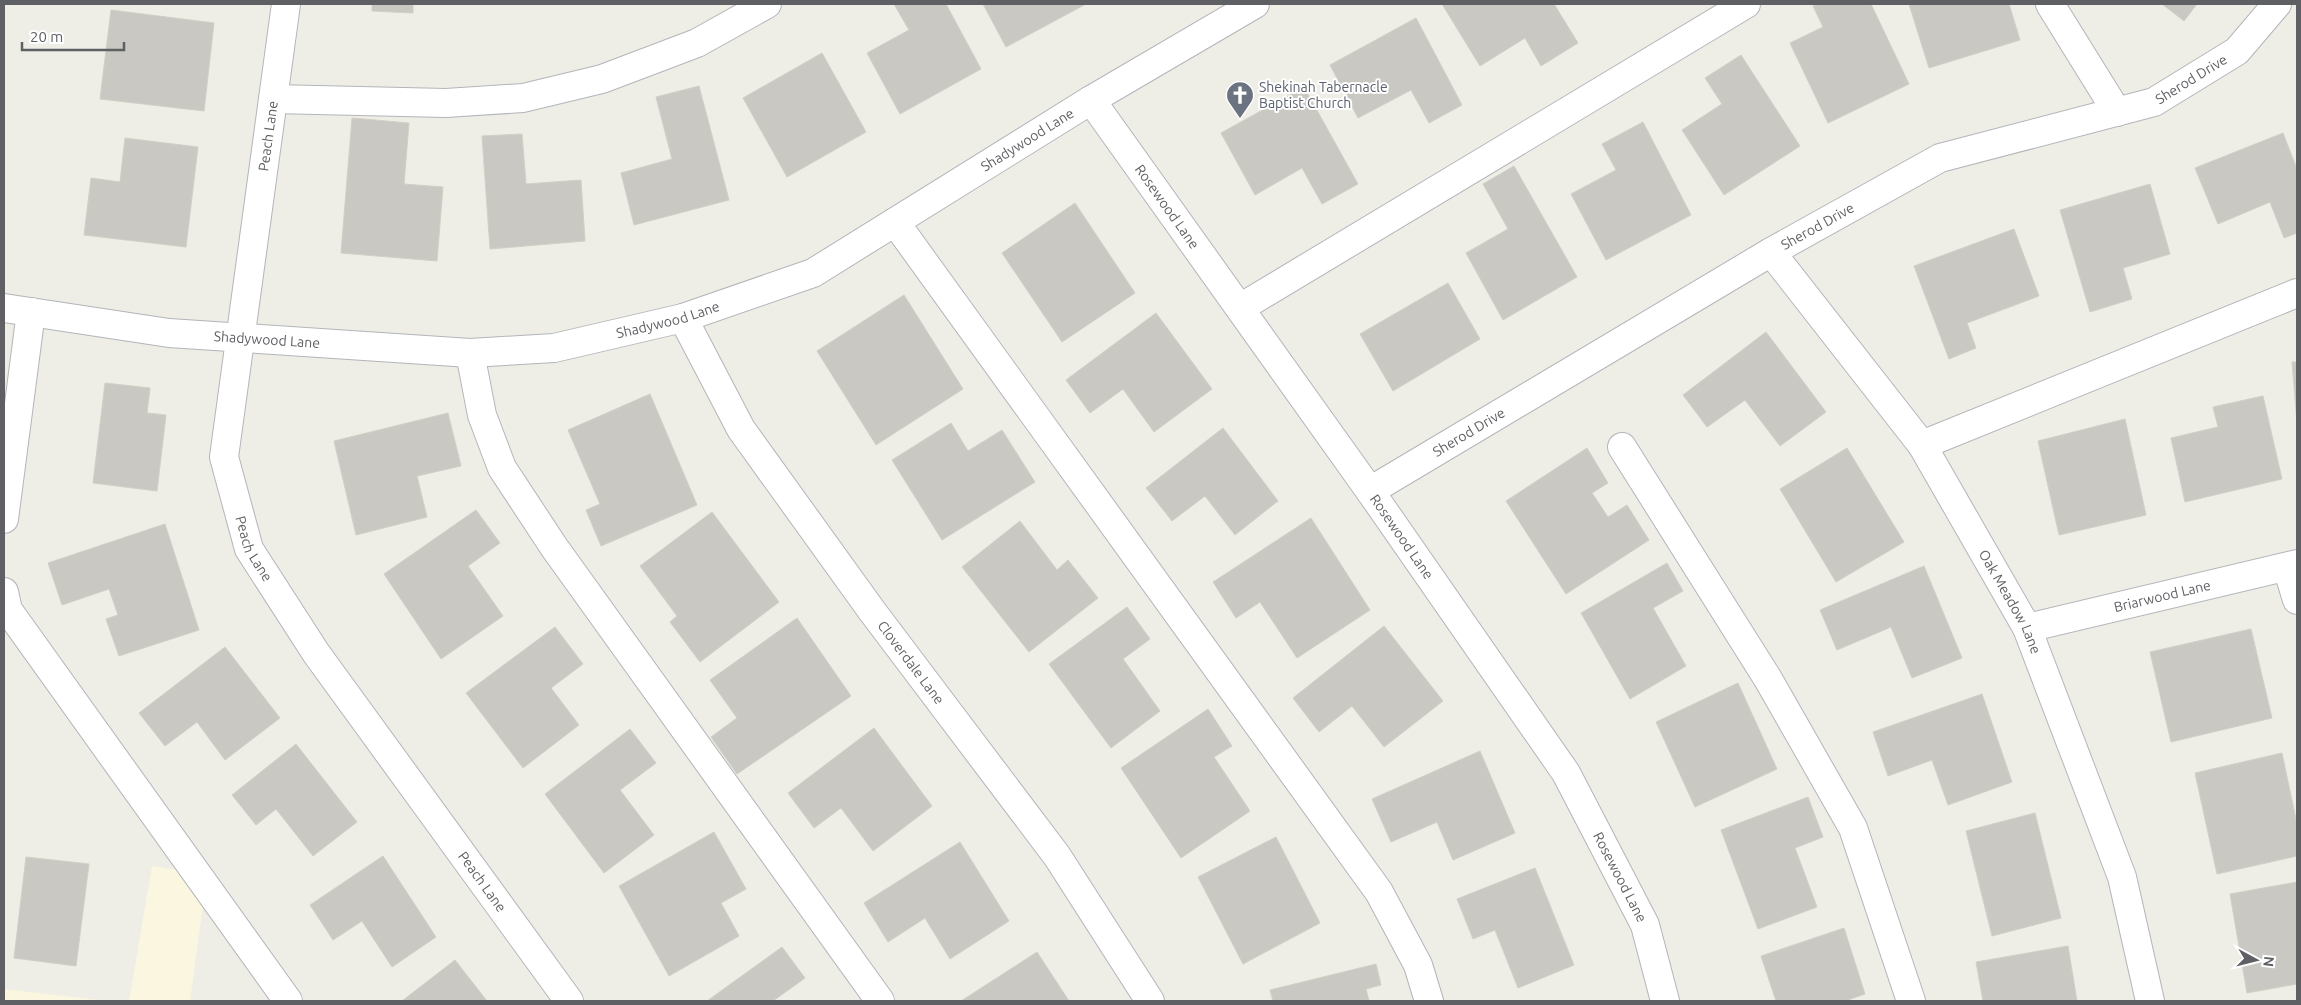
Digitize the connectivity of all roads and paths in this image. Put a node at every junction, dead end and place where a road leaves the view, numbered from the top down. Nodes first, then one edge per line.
1 (286, 4) edge
2 (767, 4) edge
3 (1255, 4) edge
4 (1746, 4) edge
5 (2050, 4) edge
6 (2277, 4) edge
7 (273, 99) junction
8 (1091, 100) junction
9 (2118, 112) junction
10 (895, 222) junction
11 (1771, 252) junction
12 (2297, 293) edge
13 (4, 308) edge
14 (1240, 308) junction
15 (31, 312) junction
16 (683, 318) junction
17 (241, 336) junction
18 (470, 353) junction
19 (1922, 445) junction
20 (1622, 448) dead end
21 (1370, 491) junction
22 (4, 519) edge
23 (2292, 566) edge
24 (4, 592) edge
25 (2297, 600) edge
26 (2026, 628) junction
27 (288, 1001) edge
28 (569, 1001) edge
29 (880, 1001) edge
30 (1150, 1001) edge
31 (1428, 1001) edge
32 (1665, 1001) edge
33 (1910, 1001) edge
34 (2150, 1001) edge

1 - 7 street, Peach Lane
2 - 7 street
3 - 8 street, Shadywood Lane
4 - 14 street
5 - 9 street
6 - 9 street, Sherod Drive
7 - 17 street, Peach Lane
8 - 10 street, Shadywood Lane
8 - 14 street, Rosewood Lane
9 - 11 street, Sherod Drive
10 - 16 street, Shadywood Lane
10 - 31 street
11 - 19 street, Oak Meadow Lane
11 - 21 street, Sherod Drive
12 - 19 street
13 - 15 street, Shadywood Lane
14 - 21 street, Rosewood Lane
15 - 17 street, Shadywood Lane
15 - 22 street
16 - 18 street, Shadywood Lane
16 - 30 street, Cloverdale Lane
17 - 18 street, Shadywood Lane
17 - 28 street, Peach Lane
18 - 29 street
19 - 26 street, Oak Meadow Lane
20 - 33 street
21 - 32 street, Rosewood Lane
23 - 25 street
23 - 26 street, Briarwood Lane
24 - 27 street
26 - 34 street, Oak Meadow Lane

